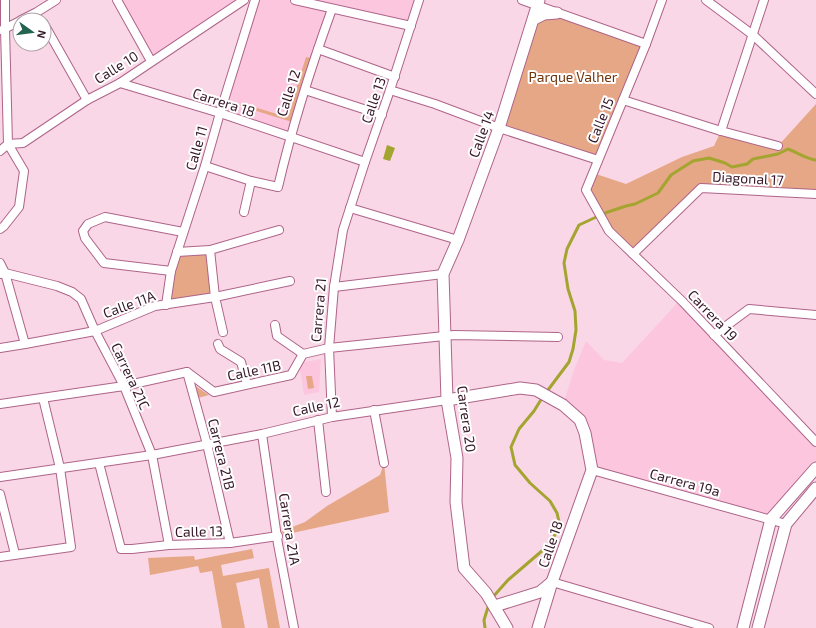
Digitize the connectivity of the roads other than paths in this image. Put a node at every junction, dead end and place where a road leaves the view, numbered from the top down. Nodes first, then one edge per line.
1 (5, 0) edge
2 (56, 0) edge
3 (117, 0) edge
4 (244, 0) edge
5 (255, 0) edge
6 (295, 0) edge
7 (419, 0) edge
8 (522, 0) edge
9 (662, 0) edge
10 (706, 0) edge
11 (764, 0) edge
12 (538, 3) edge
13 (332, 9) junction
14 (37, 12) edge
15 (557, 12) junction
16 (534, 19) junction
17 (12, 24) edge
18 (411, 26) junction
19 (2, 28) edge
20 (753, 35) junction
21 (52, 38) edge
22 (646, 44) junction
23 (318, 49) junction
24 (151, 61) junction
25 (394, 77) junction
26 (120, 83) junction
27 (305, 90) junction
28 (390, 90) junction
29 (816, 94) edge
30 (87, 100) junction
31 (623, 100) junction
32 (220, 113) junction
33 (382, 115) junction
34 (499, 128) junction
35 (721, 131) junction
36 (290, 138) junction
37 (8, 144) junction
38 (778, 146) dead end
39 (0, 151) edge
40 (598, 160) junction
41 (365, 162) junction
42 (205, 166) junction
43 (251, 181) junction
44 (816, 194) edge
45 (594, 204) joint
46 (350, 208) junction
47 (244, 212) dead end
48 (0, 229) edge
49 (279, 230) dead end
50 (183, 232) junction
51 (458, 240) junction
52 (210, 250) junction
53 (177, 252) junction
54 (633, 254) junction
55 (0, 263) edge
56 (171, 270) junction
57 (2, 273) edge
58 (443, 274) junction
59 (290, 281) dead end
60 (334, 287) junction
61 (215, 297) junction
62 (166, 305) junction
63 (816, 315) edge
64 (276, 325) dead end
65 (95, 331) junction
66 (223, 332) dead end
67 (714, 335) junction
68 (445, 337) junction
69 (558, 337) dead end
70 (25, 344) junction
71 (218, 344) dead end
72 (0, 348) edge
73 (329, 348) junction
74 (303, 354) junction
75 (187, 372) junction
76 (247, 384) junction
77 (124, 386) junction
78 (43, 398) junction
79 (447, 400) junction
80 (0, 404) edge
81 (374, 410) junction
82 (332, 417) junction
83 (318, 420) junction
84 (262, 434) junction
85 (816, 442) edge
86 (207, 444) junction
87 (152, 455) junction
88 (384, 462) dead end
89 (99, 463) junction
90 (60, 468) junction
91 (816, 468) edge
92 (592, 470) junction
93 (0, 477) edge
94 (816, 488) edge
95 (326, 492) dead end
96 (0, 494) edge
97 (772, 520) junction
98 (786, 524) junction
99 (278, 536) junction
100 (230, 543) junction
101 (169, 545) junction
102 (15, 554) junction
103 (0, 557) edge
104 (552, 582) junction
105 (495, 606) junction
106 (294, 628) edge
107 (507, 628) edge
108 (538, 628) edge
109 (709, 628) edge
110 (743, 628) edge
111 (758, 628) edge

1 - 19 street
2 - 14 street
3 - 24 street
4 - 24 street, Calle 10
5 - 32 street, Calle 11
6 - 13 street
7 - 18 street, Calle 13
8 - 12 street
9 - 22 street, Calle 15
10 - 20 street
11 - 20 street
12 - 15 street
12 - 16 street, Calle 14
13 - 18 street
13 - 23 street, Calle 12
15 - 16 street
15 - 22 street
16 - 34 street, Calle 14
17 - 19 street
18 - 25 street, Calle 13
19 - 37 street
20 - 29 street
20 - 35 street
21 - 30 street
22 - 31 street, Calle 15
23 - 25 street
23 - 27 street, Calle 12
24 - 26 street, Calle 10
25 - 28 street, Calle 13
26 - 30 street, Calle 10
26 - 32 street, Carrera 18
27 - 33 street
27 - 36 street, Calle 12
28 - 33 street, Calle 13
28 - 34 street
30 - 37 street, Calle 10
31 - 35 street
31 - 40 street, Calle 15
32 - 36 street, Carrera 18
32 - 42 street, Calle 11
33 - 41 street, Calle 13
34 - 40 street
34 - 51 street, Calle 14
35 - 38 street
36 - 41 street, Carrera 18
36 - 43 street, Calle 12
37 - 39 street, Calle 10
37 - 48 street
40 - 45 street, Calle 15
41 - 46 street, Calle 13
42 - 43 street
42 - 50 street, Calle 11
43 - 47 street
44 - 54 street, Diagonal 17
45 - 54 street, Carrera 19
46 - 51 street
46 - 60 street, Carrera 21
49 - 52 street
50 - 53 street, Calle 11
50 - 56 street
51 - 58 street, Calle 14
52 - 53 street
52 - 61 street
53 - 56 street, Calle 11
54 - 67 street, Carrera 19
55 - 57 street
56 - 62 street, Calle 11
57 - 65 street, Carrera 21C
57 - 70 street
58 - 60 street
58 - 68 street, Carrera 20
59 - 61 street, Calle 11A
60 - 73 street, Carrera 21
61 - 62 street, Calle 11A
61 - 66 street
62 - 65 street, Calle 11A
63 - 67 street
64 - 74 street
65 - 70 street, Calle 11A
65 - 77 street, Carrera 21C
67 - 85 street, Carrera 19
68 - 69 street
68 - 73 street
68 - 79 street, Carrera 20
70 - 72 street, Calle 11A
71 - 76 street
73 - 74 street
73 - 82 street, Carrera 21
74 - 76 street, Calle 11B
75 - 76 street, Calle 11B
75 - 77 street
75 - 86 street, Carrera 21B
77 - 78 street
77 - 87 street, Carrera 21C
78 - 80 street
78 - 90 street
79 - 81 street, Calle 12
79 - 92 street, Calle 12
79 - 105 street, Carrera 20
81 - 82 street, Calle 12
81 - 88 street
82 - 83 street, Calle 12
83 - 84 street, Calle 12
83 - 95 street
84 - 86 street, Calle 12
84 - 99 street, Carrera 21A
86 - 87 street, Calle 12
86 - 100 street, Carrera 21B
87 - 89 street, Calle 12
87 - 101 street, Carrera 21C
89 - 90 street, Calle 12
89 - 101 street, Calle 13
90 - 93 street, Calle 12
90 - 102 street
91 - 97 street
92 - 97 street, Carrera 19a
92 - 104 street, Calle 18
94 - 98 street
96 - 102 street
97 - 98 street, Carrera 19a
97 - 110 street
98 - 111 street
99 - 100 street, Calle 13
99 - 106 street, Carrera 21A
100 - 101 street, Calle 13
102 - 103 street
104 - 105 street
104 - 108 street, Calle 18
104 - 109 street
105 - 107 street

